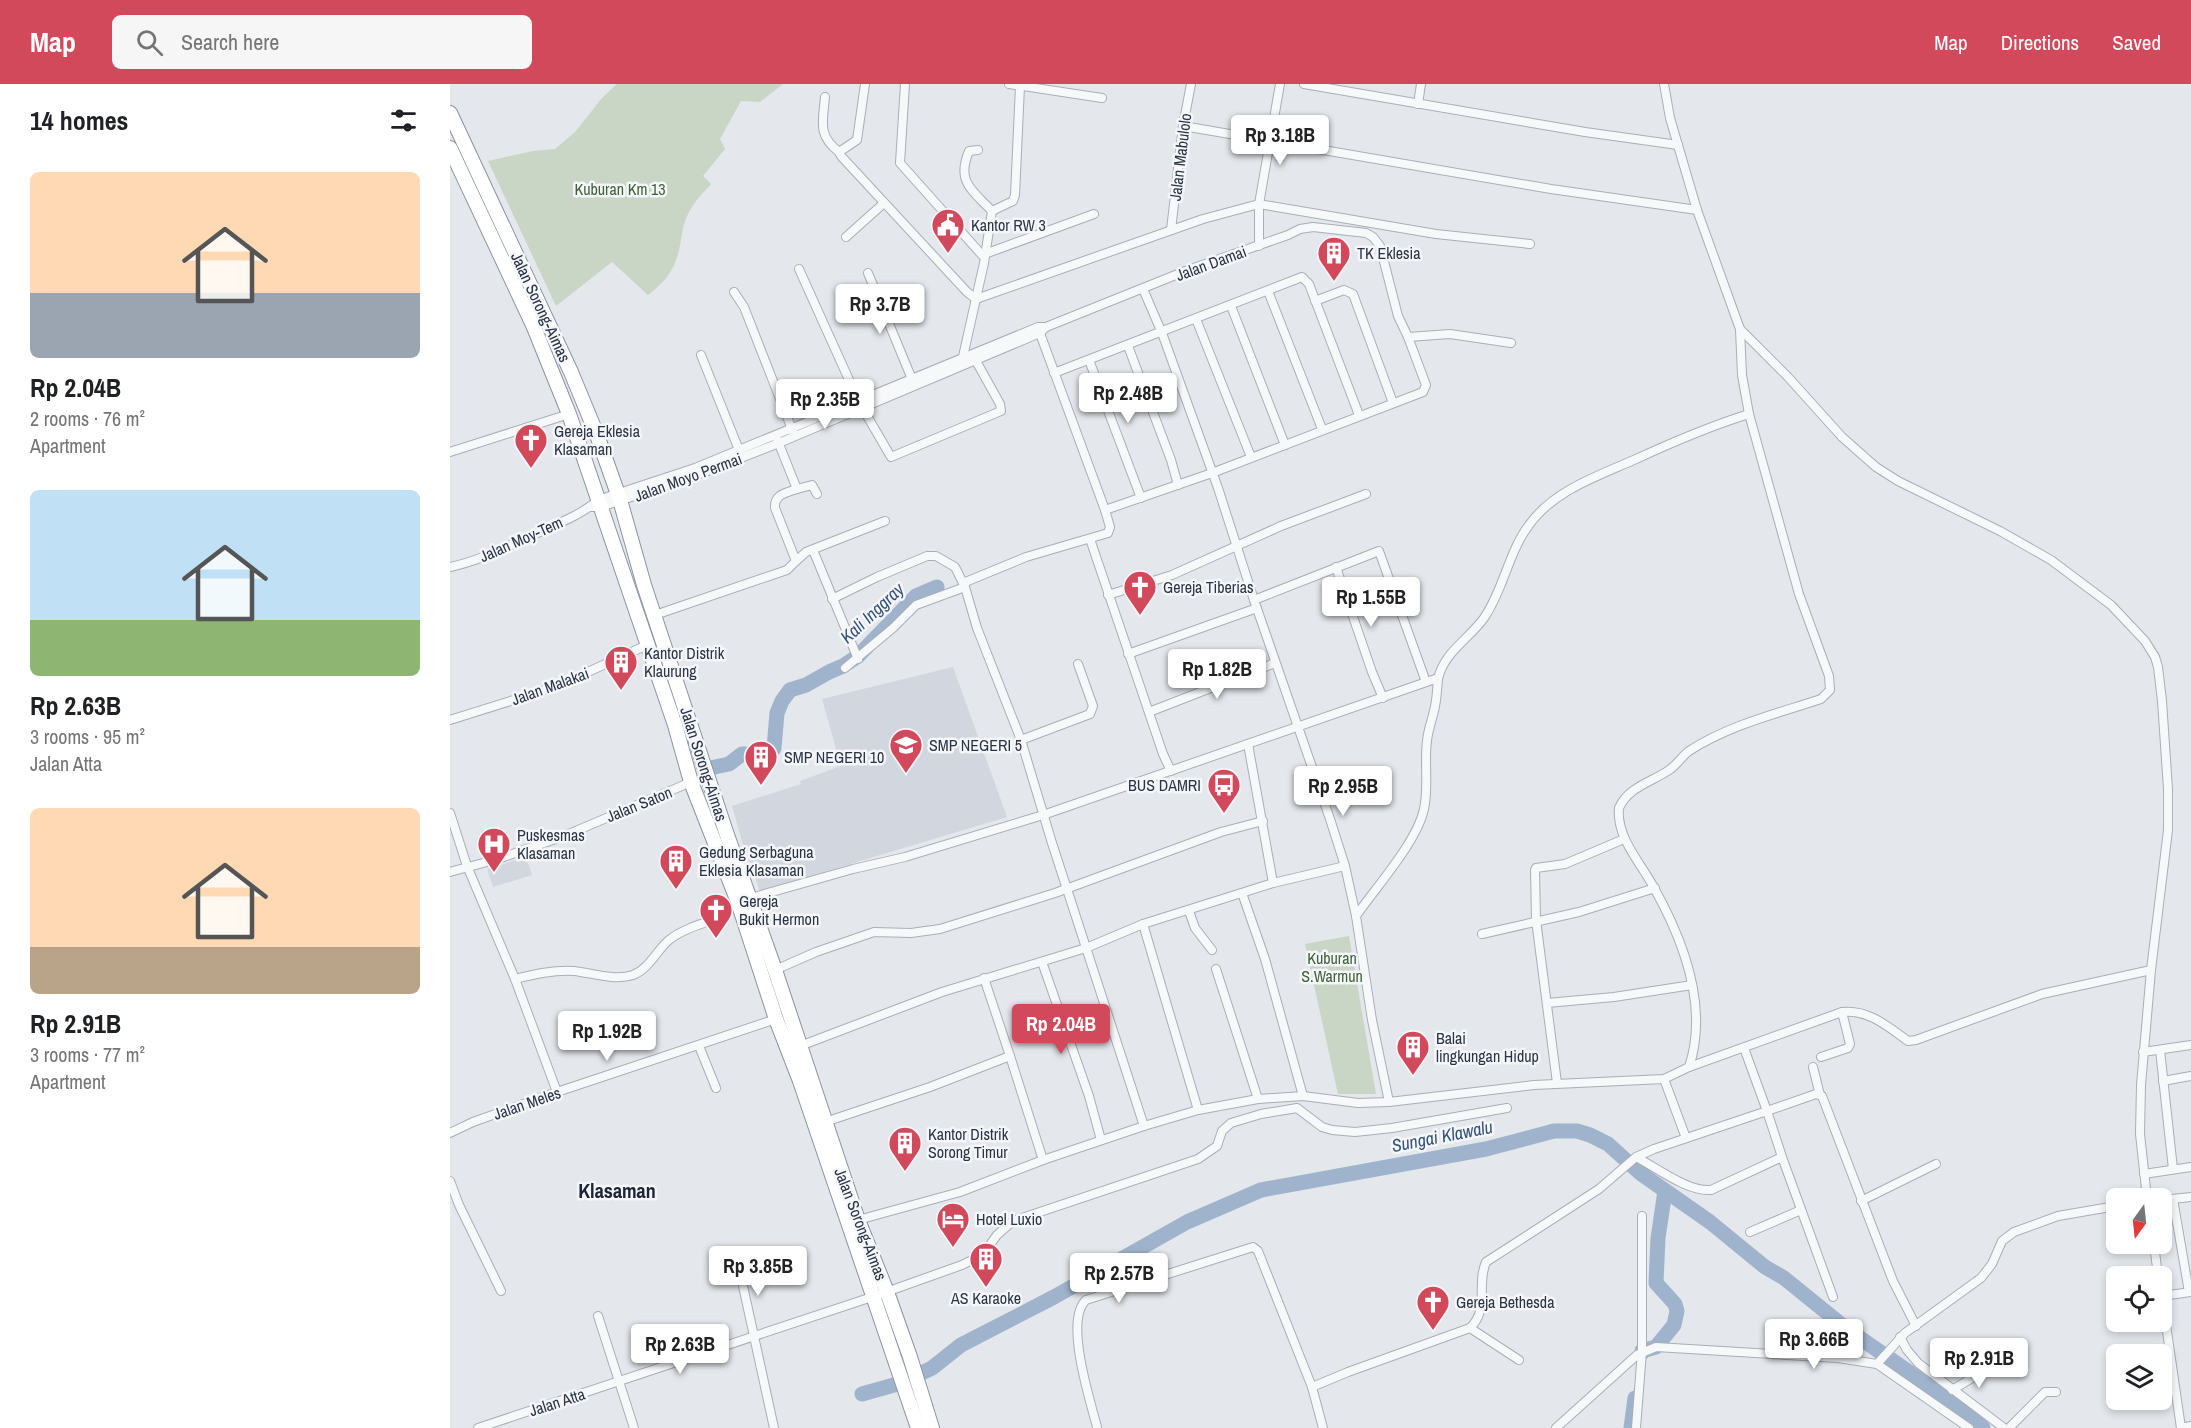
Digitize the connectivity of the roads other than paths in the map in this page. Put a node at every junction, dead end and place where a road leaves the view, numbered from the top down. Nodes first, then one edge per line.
1 (865, 84) edge
2 (905, 84) edge
3 (1009, 84) edge
4 (1191, 84) edge
5 (1280, 84) edge
6 (1304, 84) edge
7 (1421, 84) edge
8 (1664, 84) edge
9 (1020, 86) junction
10 (1327, 86) edge
11 (825, 97) dead end
12 (1102, 98) dead end
13 (1413, 103) junction
14 (450, 112) edge
15 (1183, 126) junction
16 (1270, 141) junction
17 (1678, 145) junction
18 (978, 150) dead end
19 (839, 152) junction
20 (451, 154) edge
21 (884, 202) junction
22 (1259, 204) junction
23 (1698, 210) junction
24 (992, 211) junction
25 (1094, 214) dead end
26 (1171, 230) junction
27 (1374, 230) junction
28 (846, 237) dead end
29 (1530, 244) dead end
30 (1259, 246) junction
31 (985, 255) junction
32 (799, 269) dead end
33 (868, 273) dead end
34 (1143, 289) junction
35 (1268, 291) junction
36 (734, 292) dead end
37 (976, 299) junction
38 (1315, 301) junction
39 (1231, 306) junction
40 (547, 319) junction
41 (1196, 319) junction
42 (533, 325) junction
43 (1041, 329) junction
44 (1740, 329) junction
45 (1162, 333) junction
46 (1408, 337) junction
47 (1510, 344) dead end
48 (1128, 346) junction
49 (701, 355) dead end
50 (963, 358) junction
51 (1089, 360) junction
52 (976, 361) junction
53 (960, 367) junction
54 (1054, 373) junction
55 (914, 383) junction
56 (1392, 403) junction
57 (860, 405) junction
58 (569, 414) junction
59 (1749, 414) junction
60 (1359, 415) junction
61 (1322, 429) junction
62 (794, 433) junction
63 (597, 435) junction
64 (777, 439) junction
65 (579, 440) junction
66 (1284, 445) junction
67 (739, 450) junction
68 (450, 452) edge
69 (1251, 457) junction
70 (1212, 472) junction
71 (1178, 485) junction
72 (797, 489) junction
73 (817, 494) dead end
74 (1366, 494) dead end
75 (618, 497) junction
76 (1141, 498) junction
77 (596, 505) junction
78 (1105, 510) junction
79 (885, 521) dead end
80 (1090, 540) junction
81 (1236, 546) junction
82 (813, 550) junction
83 (796, 561) junction
84 (450, 567) edge
85 (1336, 567) junction
86 (964, 585) junction
87 (1108, 595) junction
88 (832, 599) junction
89 (1255, 604) junction
90 (655, 615) junction
91 (647, 645) junction
92 (1128, 654) junction
93 (856, 656) junction
94 (1275, 663) junction
95 (1078, 664) dead end
96 (845, 668) dead end
97 (1438, 678) junction
98 (1426, 682) junction
99 (1383, 698) junction
100 (1149, 712) junction
101 (450, 720) edge
102 (1298, 727) junction
103 (1021, 740) junction
104 (1248, 744) junction
105 (1171, 771) junction
106 (691, 782) junction
107 (450, 813) edge
108 (1043, 815) junction
109 (1263, 821) junction
110 (1624, 839) junction
111 (467, 866) junction
112 (1345, 866) junction
113 (450, 872) edge
114 (1273, 883) junction
115 (1655, 888) junction
116 (1066, 889) junction
117 (1242, 893) junction
118 (744, 900) junction
119 (1189, 911) junction
120 (724, 916) dead end
121 (1356, 916) junction
122 (1536, 920) junction
123 (1143, 924) junction
124 (1482, 934) dead end
125 (1086, 948) junction
126 (1212, 950) dead end
127 (1042, 962) junction
128 (1216, 969) dead end
129 (775, 970) junction
130 (2151, 970) junction
131 (984, 978) junction
132 (515, 979) junction
133 (1692, 985) junction
134 (1547, 1003) junction
135 (1842, 1011) junction
136 (776, 1019) junction
137 (2191, 1045) edge
138 (699, 1046) junction
139 (800, 1046) junction
140 (1744, 1048) junction
141 (2160, 1050) junction
142 (2143, 1052) junction
143 (1010, 1056) junction
144 (1821, 1057) dead end
145 (1689, 1067) junction
146 (1813, 1067) dead end
147 (2191, 1076) edge
148 (1664, 1079) junction
149 (2163, 1081) junction
150 (1557, 1083) junction
151 (716, 1088) dead end
152 (556, 1092) junction
153 (1820, 1095) junction
154 (1303, 1096) junction
155 (1258, 1099) junction
156 (1389, 1102) junction
157 (1507, 1108) dead end
158 (1197, 1110) junction
159 (1767, 1111) junction
160 (825, 1122) junction
161 (1144, 1126) junction
162 (450, 1133) edge
163 (1686, 1138) junction
164 (1101, 1140) junction
165 (1782, 1158) junction
166 (1043, 1160) junction
167 (1633, 1161) junction
168 (1936, 1164) dead end
169 (2191, 1167) edge
170 (2173, 1169) junction
171 (2144, 1174) junction
172 (450, 1181) edge
173 (2146, 1188) edge
174 (2191, 1197) edge
175 (2173, 1199) joint
176 (1861, 1201) junction
177 (2106, 1208) edge
178 (1801, 1210) junction
179 (1642, 1216) dead end
180 (858, 1220) junction
181 (1750, 1232) dead end
182 (738, 1263) dead end
183 (501, 1291) dead end
184 (2190, 1292) edge
185 (881, 1294) junction
186 (2172, 1295) edge
187 (1833, 1297) dead end
188 (598, 1316) dead end
189 (1916, 1326) junction
190 (1470, 1328) junction
191 (2167, 1332) edge
192 (754, 1336) junction
193 (1900, 1337) junction
194 (1642, 1351) junction
195 (1519, 1360) dead end
196 (1877, 1364) junction
197 (1992, 1366) dead end
198 (619, 1381) junction
199 (1312, 1387) junction
200 (914, 1390) junction
201 (1952, 1390) junction
202 (2056, 1392) dead end
203 (2191, 1426) edge
204 (478, 1428) edge
205 (634, 1428) edge
206 (774, 1428) edge
207 (918, 1428) edge
208 (932, 1428) edge
209 (1097, 1428) edge
210 (1323, 1428) edge
211 (1556, 1428) edge
212 (1636, 1428) edge
213 (1969, 1428) edge
214 (2004, 1428) edge
215 (2009, 1428) edge
216 (2181, 1428) edge

1 - 19 street
2 - 31 street
3 - 9 street
4 - 15 street, Jalan Mabulolo
5 - 16 street, Jalan Damai
6 - 10 street
7 - 13 street
8 - 17 street
9 - 12 street
9 - 24 street
10 - 13 street
11 - 19 street
13 - 17 street
14 - 40 highway, Jalan Sorong-Aimas
15 - 16 street
15 - 26 street, Jalan Mabulolo
16 - 22 street, Jalan Damai
16 - 23 street
17 - 23 street
18 - 24 street
19 - 21 street
20 - 42 highway, Jalan Sorong-Aimas
21 - 28 street
21 - 37 street
22 - 26 street
22 - 27 street
22 - 30 street, Jalan Damai
23 - 44 street
24 - 31 street
25 - 31 street
26 - 37 street
27 - 29 street
27 - 30 street
27 - 46 street
30 - 34 street, Jalan Damai
31 - 37 street
32 - 57 street
33 - 55 street
34 - 43 street, Jalan Damai
34 - 45 street
35 - 38 street
35 - 39 street
35 - 61 street
36 - 62 street
37 - 50 street
38 - 56 street
38 - 60 street
39 - 41 street
39 - 66 street
40 - 42 highway
40 - 63 highway, Jalan Sorong-Aimas
41 - 45 street
41 - 69 street
42 - 58 highway, Jalan Sorong-Aimas
43 - 50 street, Jalan Moyo Permai
43 - 52 street, Jalan Moyo Permai
43 - 54 street
44 - 59 street
44 - 130 street
45 - 48 street
45 - 70 street
46 - 47 street
46 - 56 street
48 - 51 street
48 - 71 street
49 - 67 street
50 - 53 street
50 - 55 street, Jalan Moyo Permai
51 - 54 street
51 - 76 street
52 - 53 street, Jalan Moyo Permai
52 - 57 street
53 - 55 street, Jalan Moyo Permai
54 - 78 street
55 - 57 street, Jalan Moyo Permai
56 - 60 street
57 - 62 street, Jalan Moyo Permai
58 - 65 highway, Jalan Sorong-Aimas
58 - 68 street
59 - 97 street
59 - 110 street
60 - 61 street
61 - 66 street
62 - 64 street, Jalan Moyo Permai
63 - 65 highway
63 - 75 highway, Jalan Sorong-Aimas
64 - 67 street, Jalan Moyo Permai
64 - 72 street
64 - 75 street, Jalan Moyo Permai
65 - 77 highway, Jalan Sorong-Aimas
66 - 69 street
67 - 75 street, Jalan Moyo Permai
69 - 70 street
70 - 71 street
70 - 81 street
71 - 76 street
72 - 73 street
72 - 83 street
74 - 81 street
75 - 77 street, Jalan Moyo Permai
75 - 90 highway, Jalan Sorong-Aimas
76 - 78 street
77 - 84 street, Jalan Moy-Tem
77 - 91 highway, Jalan Sorong-Aimas
78 - 80 street
79 - 82 street
80 - 86 street
80 - 87 street
81 - 87 street
81 - 89 street
82 - 83 street
82 - 88 street
83 - 90 street
85 - 89 street
85 - 98 street
85 - 99 street
86 - 88 street
86 - 93 street
86 - 103 street
87 - 92 street
88 - 93 street
89 - 92 street
89 - 94 street
90 - 118 highway, Jalan Sorong-Aimas
91 - 101 street, Jalan Malakai
91 - 106 highway, Jalan Sorong-Aimas
92 - 100 street
93 - 96 street
94 - 100 street
94 - 102 street
95 - 103 street
97 - 98 street
97 - 121 street
98 - 99 street
99 - 102 street
100 - 105 street
102 - 104 street
102 - 112 street
103 - 108 street
104 - 105 street
104 - 109 street
105 - 108 street
106 - 111 street, Jalan Saton
106 - 118 highway, Jalan Sorong-Aimas
107 - 111 street
108 - 116 street
108 - 118 street
109 - 114 street
109 - 116 street
110 - 115 street
110 - 122 street
111 - 113 street, Jalan Saton
111 - 132 street
112 - 114 street
112 - 121 street
114 - 117 street
115 - 122 street
115 - 133 street
116 - 125 street
116 - 129 street
117 - 119 street
117 - 154 street
118 - 129 highway, Jalan Sorong-Aimas
118 - 136 highway, Jalan Sorong-Aimas
119 - 123 street
119 - 126 street
120 - 132 street
121 - 156 street
122 - 124 street
122 - 134 street
123 - 125 street
123 - 158 street
125 - 127 street
125 - 161 street
127 - 131 street
127 - 164 street
128 - 155 street
129 - 139 highway, Jalan Sorong-Aimas
130 - 135 street
130 - 142 street
131 - 139 street
131 - 143 street
132 - 152 street
133 - 134 street
133 - 145 street
134 - 150 street
135 - 140 street
135 - 144 street
136 - 138 street, Jalan Meles
136 - 185 highway, Jalan Sorong-Aimas
137 - 141 street
138 - 151 street
138 - 152 street, Jalan Meles
139 - 160 highway, Jalan Sorong-Aimas
140 - 145 street
140 - 159 street
141 - 142 street
141 - 149 street
142 - 171 street
143 - 160 street
143 - 166 street
145 - 148 street
146 - 153 street
147 - 149 street
148 - 150 street
148 - 163 street
149 - 170 street
150 - 156 street
152 - 162 street, Jalan Meles
153 - 159 street
153 - 176 street
154 - 155 street
154 - 156 street
155 - 158 street
157 - 185 street, Jalan Atta
158 - 161 street
159 - 163 street
159 - 165 street
160 - 180 highway, Jalan Sorong-Aimas
161 - 164 street
163 - 167 street
164 - 166 street
165 - 167 street
165 - 178 street
166 - 180 street
167 - 190 street
168 - 176 street
169 - 170 street
170 - 171 street
171 - 173 street
172 - 183 street
174 - 175 street
175 - 184 street
176 - 189 street
177 - 189 street
178 - 181 street
178 - 187 street
179 - 194 street
180 - 185 highway, Jalan Sorong-Aimas
182 - 192 street
184 - 186 street
185 - 192 street, Jalan Atta
185 - 200 highway, Jalan Sorong-Aimas
188 - 198 street
189 - 193 street
190 - 195 street
190 - 199 street
191 - 216 street
192 - 198 street, Jalan Atta
192 - 206 street
193 - 196 street
193 - 201 street
194 - 196 street
194 - 211 street
194 - 212 street
196 - 213 street
197 - 201 street
198 - 204 street, Jalan Atta
198 - 205 street
199 - 209 street
199 - 210 street
200 - 207 highway
200 - 208 highway
201 - 214 street
202 - 215 street
203 - 216 street

